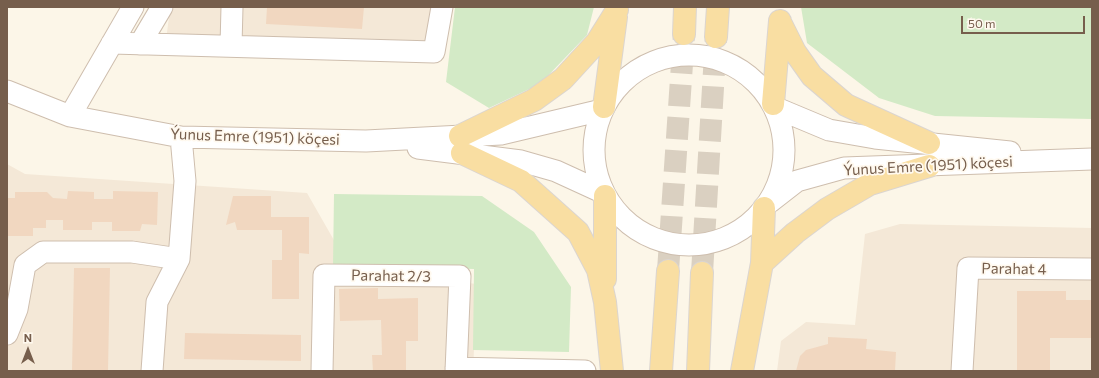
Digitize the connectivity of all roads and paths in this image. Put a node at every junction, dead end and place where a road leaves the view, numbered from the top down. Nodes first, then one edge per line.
1 (133, 7) edge
2 (162, 7) edge
3 (232, 7) edge
4 (442, 7) edge
5 (686, 7) edge
6 (718, 7) edge
7 (617, 8) edge
8 (780, 14) edge
9 (684, 34) tunnel mouth
10 (716, 37) tunnel mouth
11 (112, 43) junction
12 (140, 44) junction
13 (231, 46) junction
14 (7, 91) edge
15 (774, 106) junction
16 (603, 109) junction
17 (70, 116) junction
18 (181, 137) junction
19 (929, 143) junction
20 (461, 144) junction
21 (1083, 159) edge
22 (929, 166) junction
23 (605, 194) junction
24 (766, 206) junction
25 (179, 259) junction
26 (762, 263) junction
27 (1092, 269) edge
28 (668, 271) tunnel mouth
29 (702, 273) tunnel mouth
30 (605, 302) junction
31 (7, 334) edge
32 (456, 369) edge
33 (152, 371) edge
34 (322, 371) edge
35 (585, 371) edge
36 (612, 371) edge
37 (661, 371) edge
38 (698, 371) edge
39 (742, 371) edge
40 (962, 371) edge

1 - 11 street
2 - 12 street
3 - 13 street
4 - 13 street
5 - 9 main road
6 - 10 main road
7 - 16 main road
7 - 20 main road
8 - 15 main road
8 - 19 main road
11 - 12 street
11 - 17 street
12 - 13 street
14 - 17 street, Ýunus Emre (1951) köçesi
15 - 16 street
15 - 19 street, Ýunus Emre (1951) köçesi
15 - 24 street
16 - 20 street, Ýunus Emre (1951) köçesi
16 - 23 street
17 - 18 street, Ýunus Emre (1951) köçesi
18 - 20 street, Ýunus Emre (1951) köçesi
18 - 25 street
19 - 21 street, Ýunus Emre (1951) köçesi
20 - 23 street, Ýunus Emre (1951) köçesi
20 - 30 main road
21 - 22 street, Ýunus Emre (1951) köçesi
22 - 24 street, Ýunus Emre (1951) köçesi
22 - 26 main road
23 - 24 street, Ýunus Emre (1951) köçesi
23 - 30 main road
24 - 26 main road
25 - 31 street
25 - 33 street
26 - 39 main road
27 - 40 street, Parahat 4
28 - 37 main road
29 - 38 main road
30 - 36 main road
32 - 34 street, Parahat 2/3
32 - 35 street

